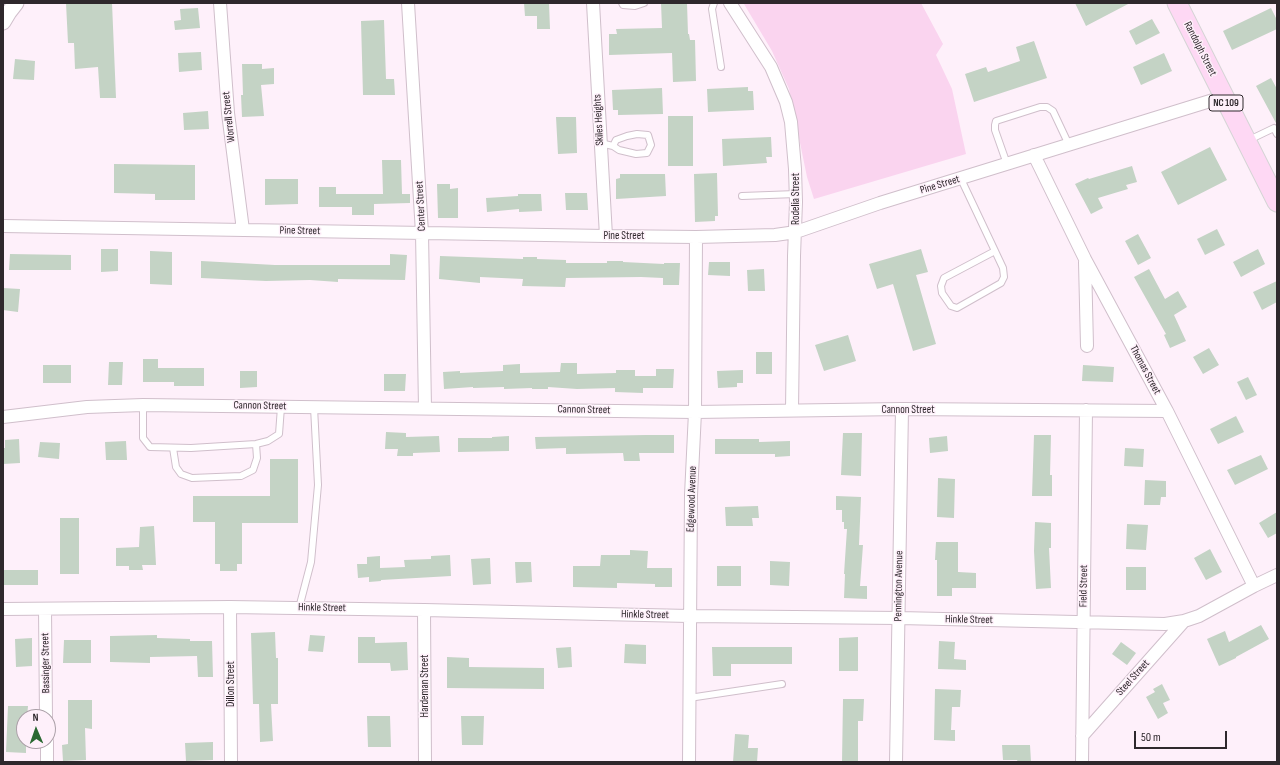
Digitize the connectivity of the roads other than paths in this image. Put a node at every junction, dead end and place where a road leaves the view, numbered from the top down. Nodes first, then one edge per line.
1 (16, 3) edge
2 (220, 3) edge
3 (408, 3) edge
4 (593, 3) edge
5 (622, 3) edge
6 (644, 3) edge
7 (714, 3) edge
8 (730, 3) edge
9 (1182, 5) edge
10 (3, 22) edge
11 (721, 66) dead end
12 (1223, 97) junction
13 (1277, 134) edge
14 (1246, 141) junction
15 (600, 143) junction
16 (1069, 145) junction
17 (614, 146) junction
18 (1034, 155) junction
19 (1007, 164) junction
20 (961, 179) junction
21 (796, 194) junction
22 (742, 196) dead end
23 (1277, 202) edge
24 (3, 226) edge
25 (243, 230) junction
26 (796, 232) junction
27 (422, 233) junction
28 (606, 236) junction
29 (696, 237) junction
30 (995, 250) junction
31 (1085, 259) junction
32 (1087, 346) dead end
33 (143, 405) junction
34 (281, 407) junction
35 (314, 407) junction
36 (425, 408) junction
37 (902, 409) junction
38 (792, 410) junction
39 (1086, 410) junction
40 (1166, 411) junction
41 (695, 412) junction
42 (3, 417) edge
43 (256, 444) junction
44 (173, 448) junction
45 (1277, 576) edge
46 (1254, 586) junction
47 (230, 607) junction
48 (299, 608) junction
49 (3, 609) edge
50 (45, 609) junction
51 (424, 610) junction
52 (690, 616) junction
53 (899, 618) junction
54 (1184, 621) junction
55 (1084, 623) junction
56 (782, 684) dead end
57 (689, 698) junction
58 (46, 709) edge
59 (1082, 736) junction
60 (47, 749) edge
61 (47, 762) edge
62 (231, 762) edge
63 (425, 762) edge
64 (689, 762) edge
65 (896, 762) edge
66 (1082, 762) edge

1 - 10 street
2 - 25 street, Worrell Street
3 - 27 street, Center Street
4 - 15 street, Skiles Heights
5 - 6 lane
7 - 11 lane
8 - 21 street, Rodelia Street
9 - 12 main road, Randolph Street / NC 109
12 - 14 main road, Randolph Street / NC 109
12 - 16 street, Pine Street
13 - 14 lane
14 - 23 main road, Randolph Street / NC 109
15 - 17 lane
15 - 28 street, Skiles Heights
16 - 18 street, Pine Street
16 - 19 lane
17 - 17 lane
18 - 19 street, Pine Street
18 - 31 street, Thomas Street
19 - 20 street, Pine Street
20 - 26 street, Pine Street
20 - 30 lane
21 - 22 lane
21 - 26 street, Rodelia Street
24 - 25 street, Pine Street
25 - 27 street, Pine Street
26 - 29 street, Pine Street
26 - 38 street, Rodelia Street
27 - 28 street, Pine Street
27 - 36 street, Center Street
28 - 29 street, Pine Street
29 - 41 street, Edgewood Avenue
30 - 30 lane
31 - 32 street
31 - 40 street, Thomas Street
33 - 34 street, Cannon Street
33 - 42 street, Cannon Street
33 - 44 lane
34 - 35 street, Cannon Street
34 - 43 lane
35 - 36 street, Cannon Street
35 - 48 lane
36 - 41 street, Cannon Street
37 - 38 street, Cannon Street
37 - 39 street, Cannon Street
37 - 53 street, Pennington Avenue
38 - 41 street, Cannon Street
39 - 40 street, Cannon Street
39 - 55 street, Field Street
40 - 46 street, Thomas Street
41 - 52 street, Edgewood Avenue
43 - 44 lane
43 - 44 lane
45 - 46 street, Hinkle Street
46 - 54 street, Hinkle Street
47 - 48 street, Hinkle Street
47 - 50 street, Hinkle Street
47 - 62 street, Dillon Street
48 - 51 street, Hinkle Street
49 - 50 street, Hinkle Street
50 - 58 street, Bassinger Street
51 - 52 street, Hinkle Street
51 - 63 street, Hardeman Street
52 - 53 street, Hinkle Street
52 - 57 street, Edgewood Avenue
53 - 55 street, Hinkle Street
53 - 65 street, Pennington Avenue
54 - 55 street, Hinkle Street
54 - 59 street, Steel Street
55 - 59 street, Field Street
56 - 57 lane
57 - 64 street, Edgewood Avenue
59 - 66 street, Field Street
60 - 61 street

